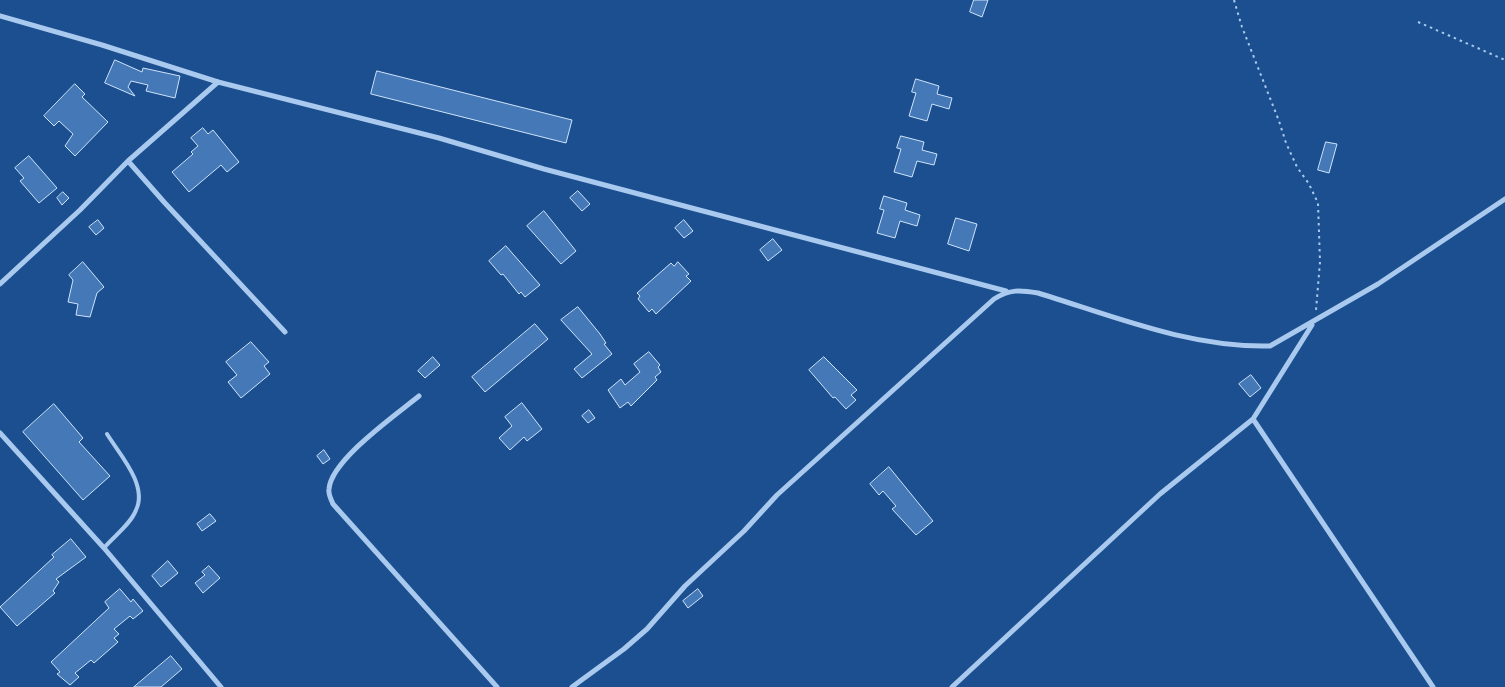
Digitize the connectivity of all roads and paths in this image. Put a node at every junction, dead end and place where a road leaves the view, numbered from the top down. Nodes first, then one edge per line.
1 (1234, 0) edge
2 (0, 16) edge
3 (1418, 22) dead end
4 (1505, 60) edge
5 (218, 82) junction
6 (128, 161) junction
7 (1505, 199) edge
8 (0, 284) edge
9 (1006, 291) junction
10 (1314, 322) junction
11 (285, 332) dead end
12 (419, 396) dead end
13 (1253, 419) junction
14 (0, 433) edge
15 (107, 434) dead end
16 (104, 548) junction
17 (221, 687) edge
18 (497, 687) edge
19 (572, 687) edge
20 (952, 687) edge
21 (1433, 687) edge

1 - 10 path
2 - 5 street
3 - 4 path
5 - 6 street
5 - 9 street
6 - 8 street
6 - 11 street
7 - 10 street
9 - 10 street
9 - 19 street
10 - 13 street
12 - 18 street
13 - 20 street
13 - 21 street
14 - 16 street
15 - 16 lane
16 - 17 street

